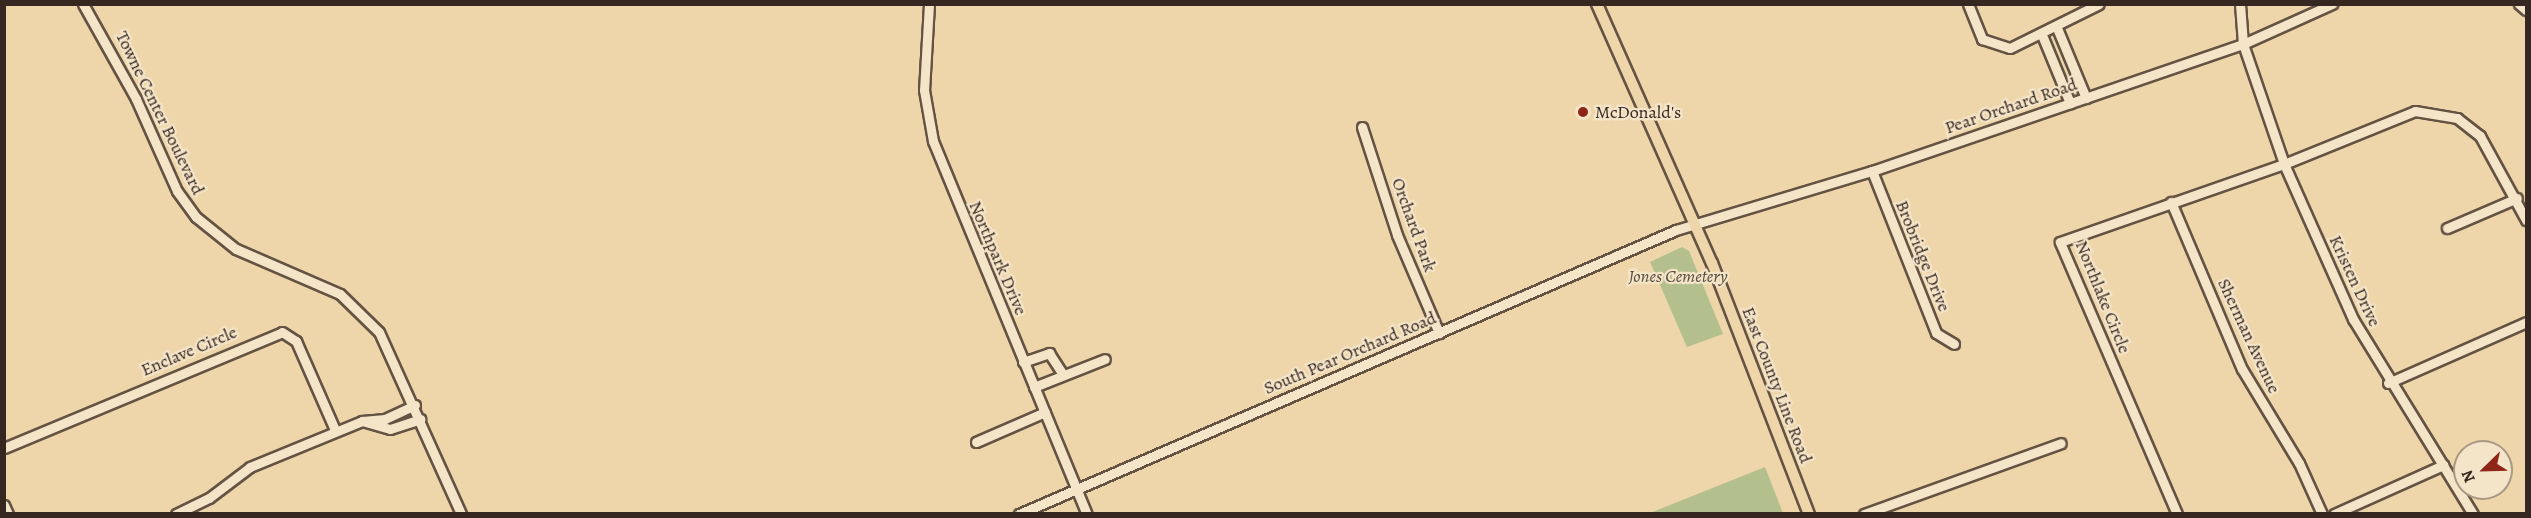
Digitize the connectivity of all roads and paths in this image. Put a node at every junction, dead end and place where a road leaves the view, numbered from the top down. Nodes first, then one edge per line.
1 (83, 4) edge
2 (929, 4) edge
3 (1597, 4) edge
4 (1968, 4) edge
5 (2099, 4) edge
6 (2241, 4) edge
7 (2332, 4) edge
8 (2519, 4) edge
9 (2526, 10) edge
10 (2057, 28) junction
11 (2042, 35) junction
12 (2243, 44) junction
13 (2086, 98) junction
14 (2070, 103) junction
15 (1362, 127) dead end
16 (2284, 164) junction
17 (1872, 171) junction
18 (2517, 198) junction
19 (2171, 202) junction
20 (2526, 220) edge
21 (1695, 225) junction
22 (2447, 228) dead end
23 (2526, 322) edge
24 (1439, 333) junction
25 (1954, 344) dead end
26 (1106, 359) dead end
27 (1023, 362) junction
28 (1062, 373) junction
29 (2388, 383) junction
30 (1034, 387) junction
31 (415, 405) junction
32 (1045, 412) junction
33 (420, 418) junction
34 (382, 419) junction
35 (362, 421) junction
36 (382, 429) junction
37 (336, 430) junction
38 (976, 442) dead end
39 (2061, 443) dead end
40 (4, 448) edge
41 (2443, 465) junction
42 (1077, 488) junction
43 (4, 505) edge
44 (8, 513) edge
45 (176, 513) edge
46 (461, 513) edge
47 (1019, 513) edge
48 (1088, 513) edge
49 (1809, 513) edge
50 (1864, 513) edge
51 (2177, 513) edge
52 (2322, 513) edge
53 (2334, 513) edge
54 (2473, 513) edge

1 - 31 street, Towne Center Boulevard
2 - 27 street, Northpark Drive
3 - 21 main road, East County Line Road
4 - 11 street
5 - 10 street
6 - 12 street, Kristen Drive
7 - 12 street, Pear Orchard Road
8 - 9 street
10 - 11 street
10 - 13 street
11 - 14 street
12 - 13 street, Pear Orchard Road
12 - 16 street, Kristen Drive
13 - 14 street, Pear Orchard Road
14 - 17 street, Pear Orchard Road
15 - 24 street, Orchard Park
16 - 18 street, Northlake Circle
16 - 19 street, Northlake Circle
16 - 29 street, Kristen Drive
17 - 21 street, Pear Orchard Road
17 - 25 street, Brobridge Drive
18 - 20 street, Northlake Circle
18 - 22 street
19 - 51 street, Northlake Circle
19 - 52 street, Sherman Avenue
21 - 24 street, South Pear Orchard Road
21 - 49 main road, East County Line Road
23 - 29 street
24 - 42 street, South Pear Orchard Road
26 - 28 street
27 - 28 street
27 - 30 street, Northpark Drive
28 - 30 street
29 - 41 street, Kristen Drive
30 - 32 street, Northpark Drive
31 - 33 street, Towne Center Boulevard
31 - 34 street
32 - 38 street
32 - 42 street, Northpark Drive
33 - 36 street
33 - 46 street, Towne Center Boulevard
34 - 35 street
34 - 36 street
35 - 36 street
35 - 37 street
37 - 40 street, Enclave Circle
37 - 45 street
39 - 50 street
41 - 53 street
41 - 54 street, Kristen Drive
42 - 47 street, South Pear Orchard Road
42 - 48 street, Northpark Drive
43 - 44 street

